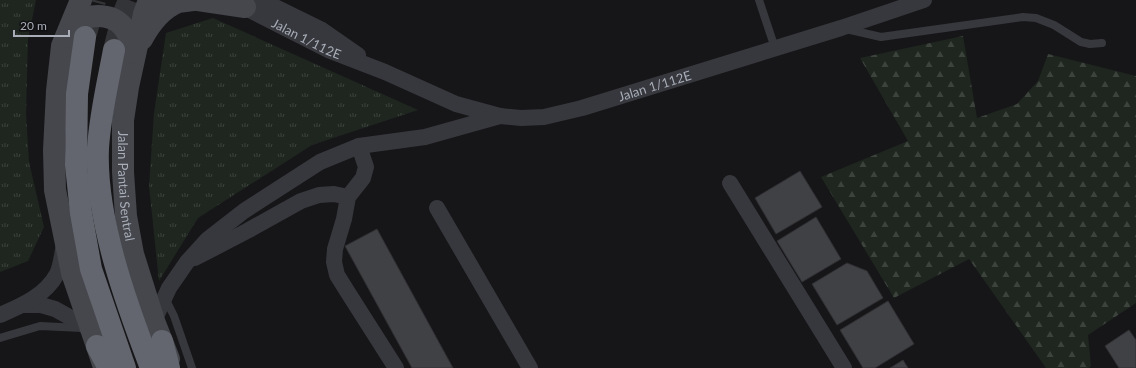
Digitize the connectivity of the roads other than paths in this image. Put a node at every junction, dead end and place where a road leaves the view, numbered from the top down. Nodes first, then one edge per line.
1 (70, 0) edge
2 (81, 0) edge
3 (149, 0) edge
4 (194, 0) edge
5 (198, 0) edge
6 (759, 0) edge
7 (924, 0) edge
8 (246, 2) edge
9 (841, 28) junction
10 (85, 37) tunnel mouth
11 (1102, 42) dead end
12 (62, 46) junction
13 (775, 48) junction
14 (125, 51) junction
15 (500, 116) junction
16 (359, 146) junction
17 (730, 183) dead end
18 (348, 197) junction
19 (437, 208) dead end
20 (65, 241) junction
21 (187, 262) junction
22 (165, 297) junction
23 (25, 305) junction
24 (0, 315) edge
25 (154, 321) junction
26 (94, 337) junction
27 (0, 338) edge
28 (162, 341) junction
29 (105, 368) edge
30 (109, 368) edge
31 (125, 368) edge
32 (151, 368) edge
33 (169, 368) edge
34 (173, 368) edge
35 (192, 368) edge
36 (396, 368) edge
37 (530, 368) edge
38 (844, 368) edge

1 - 12 main road
2 - 12 main road
3 - 14 main road, Jalan Pantai Sentral
4 - 14 main road
5 - 8 main road
6 - 13 lane
7 - 9 street, Jalan 1/112E
8 - 15 street, Jalan 1/112E
9 - 11 lane
9 - 13 street, Jalan 1/112E
10 - 31 highway
12 - 14 main road
12 - 20 main road
13 - 15 street, Jalan 1/112E
14 - 25 main road, Jalan Pantai Sentral
14 - 32 highway
15 - 16 street
16 - 18 street
16 - 21 street
17 - 38 street
18 - 21 street
18 - 36 street
19 - 37 street
20 - 23 street
20 - 26 main road
21 - 22 street
22 - 25 street
22 - 35 lane
23 - 24 street
23 - 26 street
25 - 28 main road, Jalan Pantai Sentral
26 - 27 lane
26 - 29 main road
26 - 30 highway
28 - 33 highway
28 - 34 main road, Jalan Pantai Sentral

